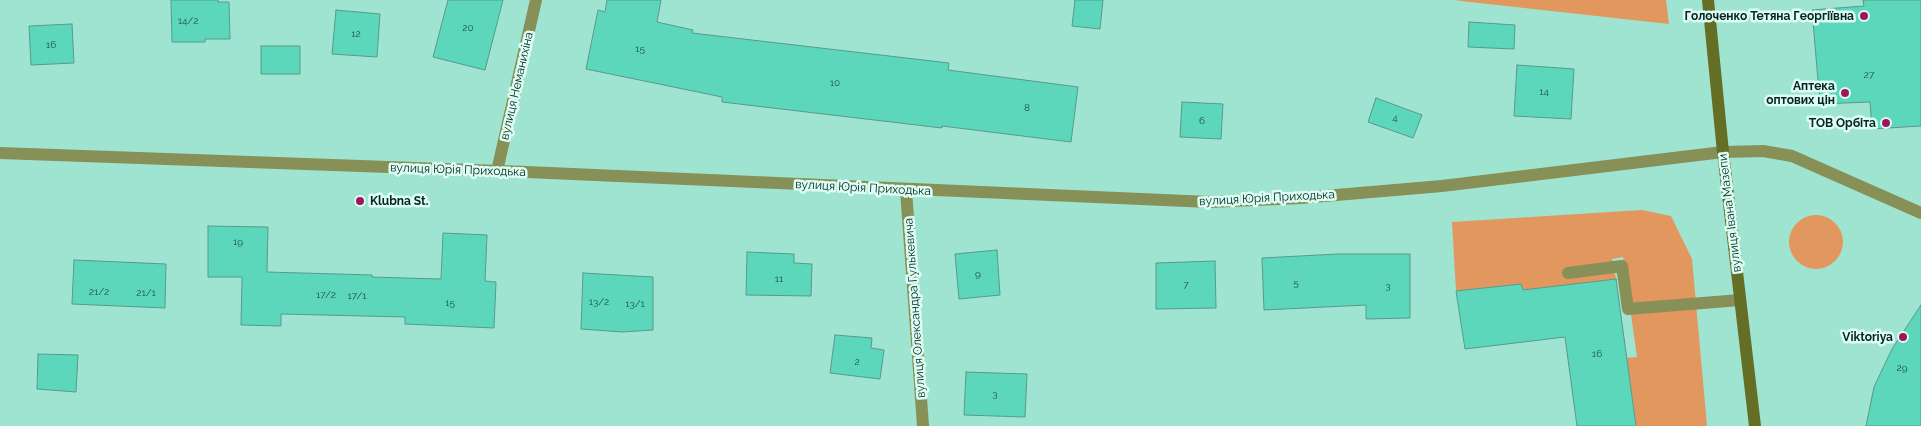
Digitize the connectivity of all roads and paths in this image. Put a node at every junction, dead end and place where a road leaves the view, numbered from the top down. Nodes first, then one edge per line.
1 (536, 0) edge
2 (1708, 0) edge
3 (1723, 152) junction
4 (0, 154) edge
5 (497, 171) junction
6 (906, 190) junction
7 (1921, 213) edge
8 (1568, 273) dead end
9 (1740, 300) junction
10 (923, 426) edge
11 (1755, 426) edge

1 - 5 street, вулиця Неманихіна
2 - 3 main road, вулиця Івана Мазепи
3 - 6 street, вулиця Юрія Приходька
3 - 7 street, вулиця Юрія Приходька
3 - 9 main road, вулиця Івана Мазепи
4 - 5 street, вулиця Юрія Приходька
5 - 6 street, вулиця Юрія Приходька
6 - 10 street, вулиця Олександра Гулькевича
8 - 9 street
9 - 11 main road, вулиця Івана Мазепи

